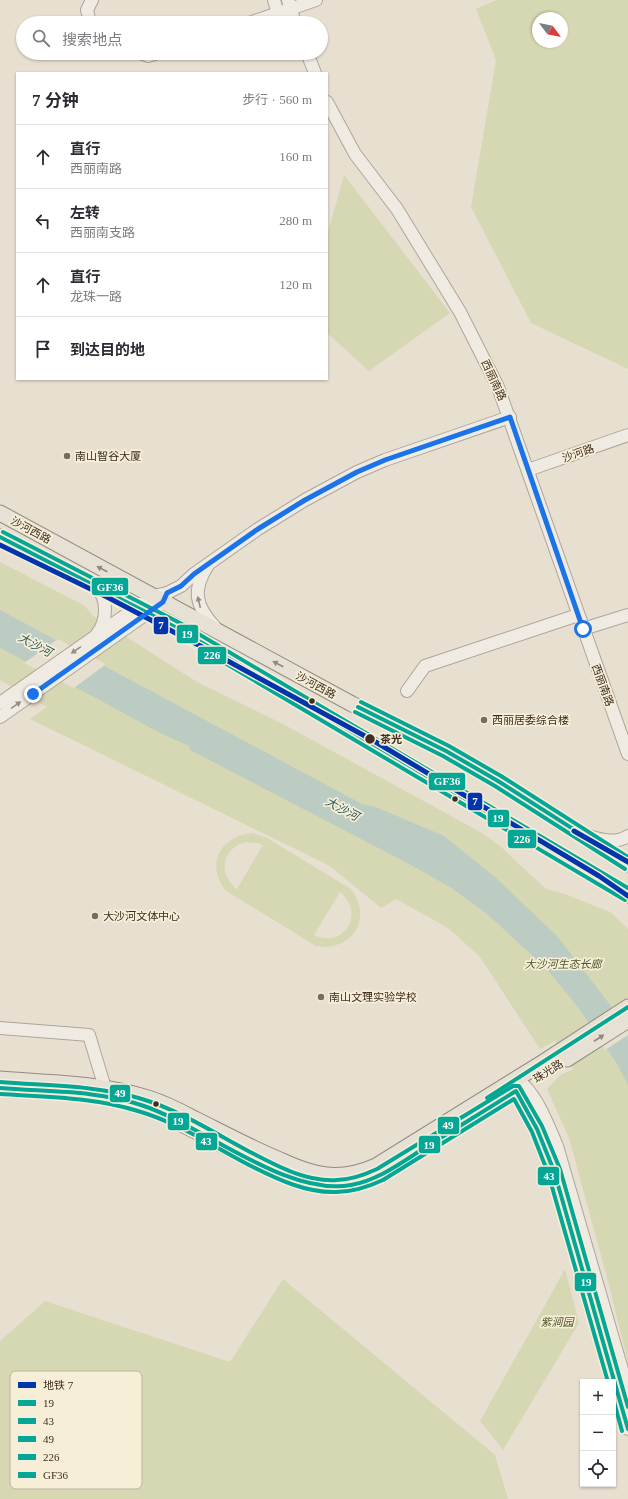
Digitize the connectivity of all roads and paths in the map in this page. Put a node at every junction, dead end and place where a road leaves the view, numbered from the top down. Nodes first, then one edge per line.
1 (274, 0) edge
2 (316, 0) edge
3 (90, 1) edge
4 (289, 5) edge
5 (278, 14) junction
6 (89, 16) edge
7 (272, 16) edge
8 (293, 16) edge
9 (310, 60) edge
10 (315, 72) edge
11 (328, 104) edge
12 (510, 417) junction
13 (628, 435) edge
14 (528, 470) junction
15 (0, 513) edge
16 (0, 537) edge
17 (209, 563) junction
18 (96, 586) junction
19 (161, 597) junction
20 (142, 610) junction
21 (578, 615) junction
22 (628, 615) edge
23 (583, 629) junction
24 (221, 634) junction
25 (93, 638) junction
26 (407, 691) dead end
27 (0, 703) edge
28 (0, 717) edge
29 (628, 754) edge
30 (576, 832) junction
31 (628, 836) edge
32 (628, 864) edge
33 (628, 895) edge
34 (628, 1007) edge
35 (628, 1020) edge
36 (0, 1028) edge
37 (568, 1053) junction
38 (0, 1079) edge
39 (519, 1085) junction
40 (0, 1088) edge
41 (105, 1088) junction
42 (628, 1390) edge
43 (628, 1429) edge

1 - 5 street
2 - 4 street
3 - 6 street
4 - 5 street
4 - 8 street
5 - 7 street
9 - 10 street
11 - 12 street, 西丽南路
12 - 14 street, 西丽南路
12 - 17 street
13 - 14 street, 沙河路
14 - 21 street, 西丽南路
19 -> 15 main road, 沙河西路
16 - 18 main road, 沙河西路
17 - 19 street
24 -> 17 street
18 - 20 main road, 沙河西路
18 - 25 street
19 - 20 street
19 - 24 main road, 沙河西路
20 - 25 street
28 -> 20 street
20 - 33 main road, 沙河西路
21 - 23 street, 西丽南路
21 - 26 street
22 - 23 street
23 - 29 street, 西丽南路
30 -> 24 main road, 沙河西路
25 -> 27 street
30 - 31 street
30 - 32 main road, 沙河西路
34 - 37 main road, 珠光路
37 -> 35 main road, 珠光路
36 - 41 street
37 - 39 main road, 珠光路
38 - 41 main road, 珠光路
39 - 40 main road, 珠光路
39 - 41 main road, 珠光路
39 - 42 street
39 - 43 street

